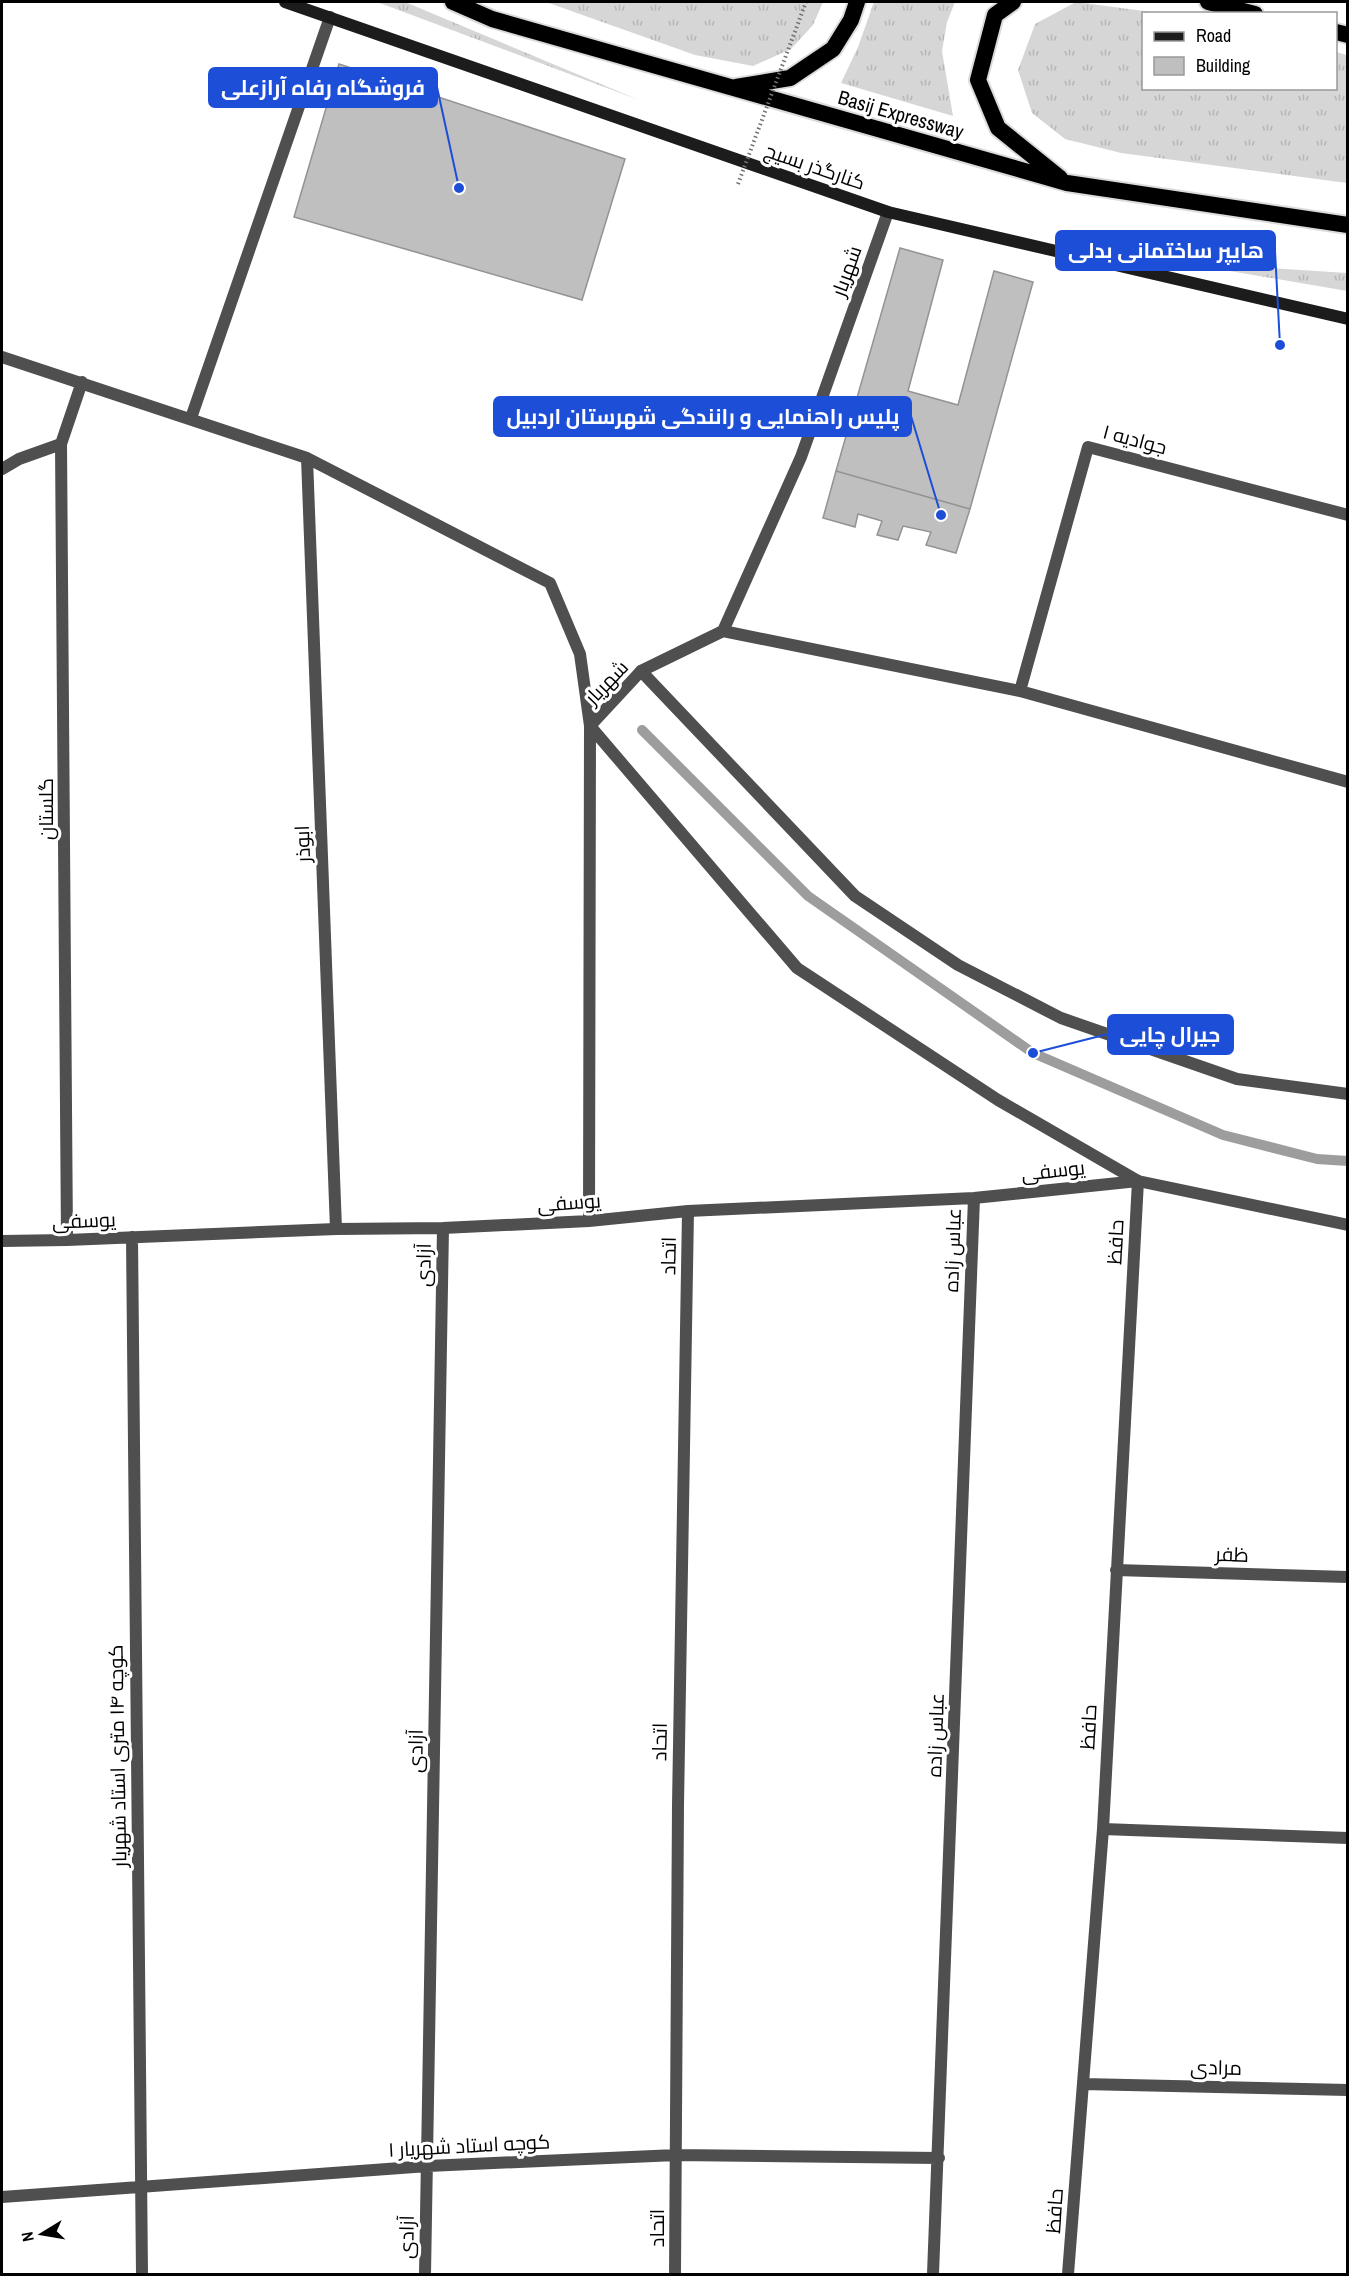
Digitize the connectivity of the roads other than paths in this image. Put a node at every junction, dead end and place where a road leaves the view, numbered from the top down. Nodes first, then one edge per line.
1 (285, 2) edge
2 (453, 2) edge
3 (857, 2) edge
4 (1012, 2) edge
5 (1208, 2) edge
6 (1247, 12) edge
7 (330, 17) junction
8 (733, 88) junction
9 (1067, 183) junction
10 (888, 212) junction
11 (1347, 225) edge
12 (1347, 319) edge
13 (2, 357) edge
14 (82, 382) junction
15 (191, 418) junction
16 (61, 444) junction
17 (307, 458) junction
18 (2, 469) edge
19 (1347, 515) edge
20 (723, 631) junction
21 (641, 671) junction
22 (1020, 691) junction
23 (590, 726) junction
24 (1347, 782) edge
25 (1347, 1094) edge
26 (1138, 1181) junction
27 (974, 1198) junction
28 (688, 1210) junction
29 (589, 1221) junction
30 (1347, 1225) edge
31 (336, 1228) junction
32 (443, 1228) junction
33 (132, 1238) junction
34 (67, 1240) junction
35 (2, 1241) edge
36 (1116, 1570) junction
37 (1347, 1577) edge
38 (1103, 1829) junction
39 (1347, 1838) edge
40 (1083, 2084) junction
41 (1347, 2090) edge
42 (676, 2155) junction
43 (939, 2158) junction
44 (428, 2166) junction
45 (140, 2185) junction
46 (2, 2196) edge
47 (141, 2274) edge
48 (425, 2274) edge
49 (675, 2274) edge
50 (933, 2274) edge
51 (1068, 2274) edge

1 - 7 main road, کنارگذر بسیج
2 - 8 highway, Basij Expressway
3 - 8 highway
4 - 9 highway
5 - 6 highway
7 - 10 main road, کنارگذر بسیج
7 - 15 street
8 - 9 highway, Basij Expressway
9 - 11 highway, Basij Expressway
10 - 12 main road, کنارگذر بسیج
10 - 20 street, شهریار
13 - 14 street
14 - 15 street
14 - 16 street, گلستان
15 - 17 street
16 - 18 street
16 - 34 street, گلستان
17 - 23 street
17 - 31 street, ابوذر
19 - 22 street, جوادیه ۱
20 - 21 street, شهریار
20 - 22 street
21 - 23 street, شهریار
21 - 25 street
22 - 24 street
23 - 26 street
23 - 29 street, شهریار
26 - 27 street, یوسفی
26 - 30 street
26 - 36 street, حافظ
27 - 28 street, یوسفی
27 - 43 street, عباس زاده
28 - 29 street, یوسفی
28 - 42 street, اتحاد
29 - 32 street, یوسفی
31 - 32 street, یوسفی
31 - 33 street, یوسفی
32 - 44 street, آزادی
33 - 34 street, یوسفی
33 - 45 street, کوچه ۱۴ متری استاد شهریار
34 - 35 street, یوسفی
36 - 37 street, ظفر
36 - 38 street, حافظ
38 - 39 street
38 - 40 street, حافظ
40 - 41 street, مرادی
40 - 51 street, حافظ
42 - 43 street, کوچه استاد شهریار ۱
42 - 44 street, کوچه استاد شهریار ۱
42 - 49 street, اتحاد
43 - 50 street, عباس زاده
44 - 45 street, کوچه استاد شهریار ۱
44 - 48 street, آزادی
45 - 46 street, کوچه استاد شهریار ۱
45 - 47 street, کوچه ۱۴ متری استاد شهریار

